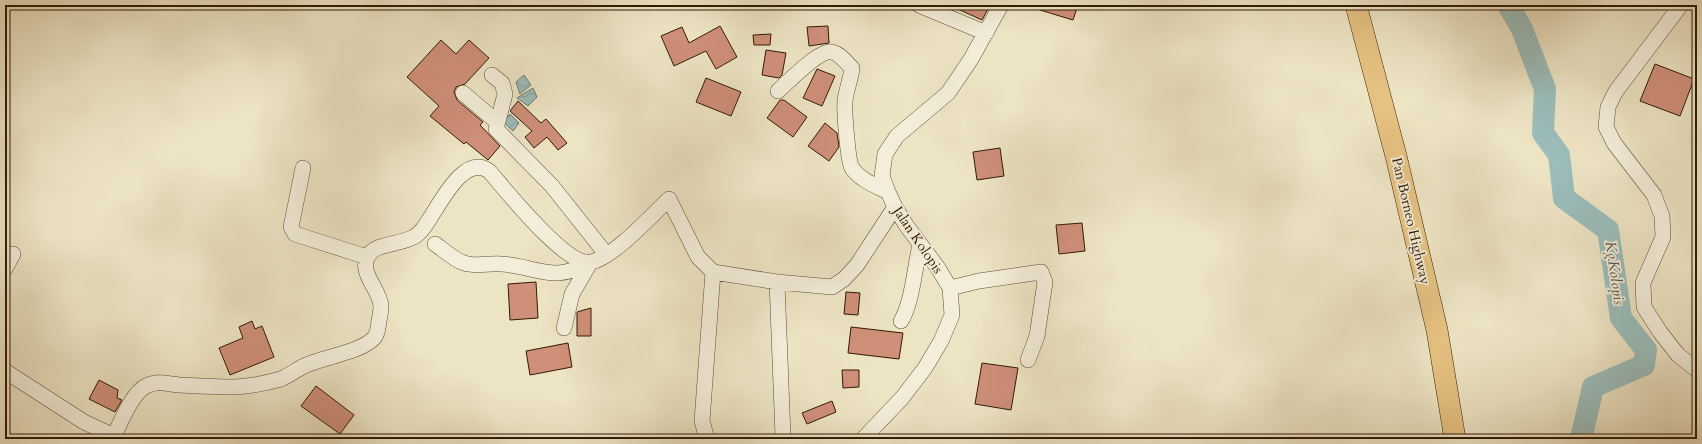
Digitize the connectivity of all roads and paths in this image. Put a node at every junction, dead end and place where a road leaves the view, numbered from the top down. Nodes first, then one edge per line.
1 (919, 5) edge
2 (1001, 5) edge
3 (1356, 5) edge
4 (1681, 5) edge
5 (986, 33) junction
6 (492, 75) dead end
7 (778, 91) dead end
8 (463, 93) dead end
9 (498, 122) junction
10 (303, 168) dead end
11 (888, 192) junction
12 (895, 207) junction
13 (435, 244) dead end
14 (920, 245) junction
15 (13, 254) dead end
16 (606, 254) junction
17 (367, 257) junction
18 (588, 262) junction
19 (5, 269) edge
20 (714, 272) junction
21 (777, 282) junction
22 (950, 288) junction
23 (901, 321) dead end
24 (564, 328) dead end
25 (1678, 356) junction
26 (1697, 358) edge
27 (1028, 360) dead end
28 (1697, 370) edge
29 (5, 371) edge
30 (783, 437) dead end
31 (707, 439) edge
32 (863, 439) edge
33 (1455, 439) edge

1 - 5 street
2 - 5 street, Jalan Kolopis
3 - 33 highway, Pan Borneo Highway
4 - 25 street
5 - 11 street, Jalan Kolopis
6 - 9 street
7 - 11 street
8 - 9 street
9 - 16 street
10 - 17 street
11 - 12 street, Jalan Kolopis
12 - 14 street, Jalan Kolopis
12 - 21 street
13 - 18 street
14 - 22 street, Jalan Kolopis
14 - 23 street
15 - 19 street
16 - 18 street
16 - 20 street
17 - 18 street
17 - 29 street
18 - 24 street
20 - 21 street
20 - 31 street
21 - 30 street
22 - 27 street
22 - 32 street, Jalan Kolopis
25 - 26 street
25 - 28 street

